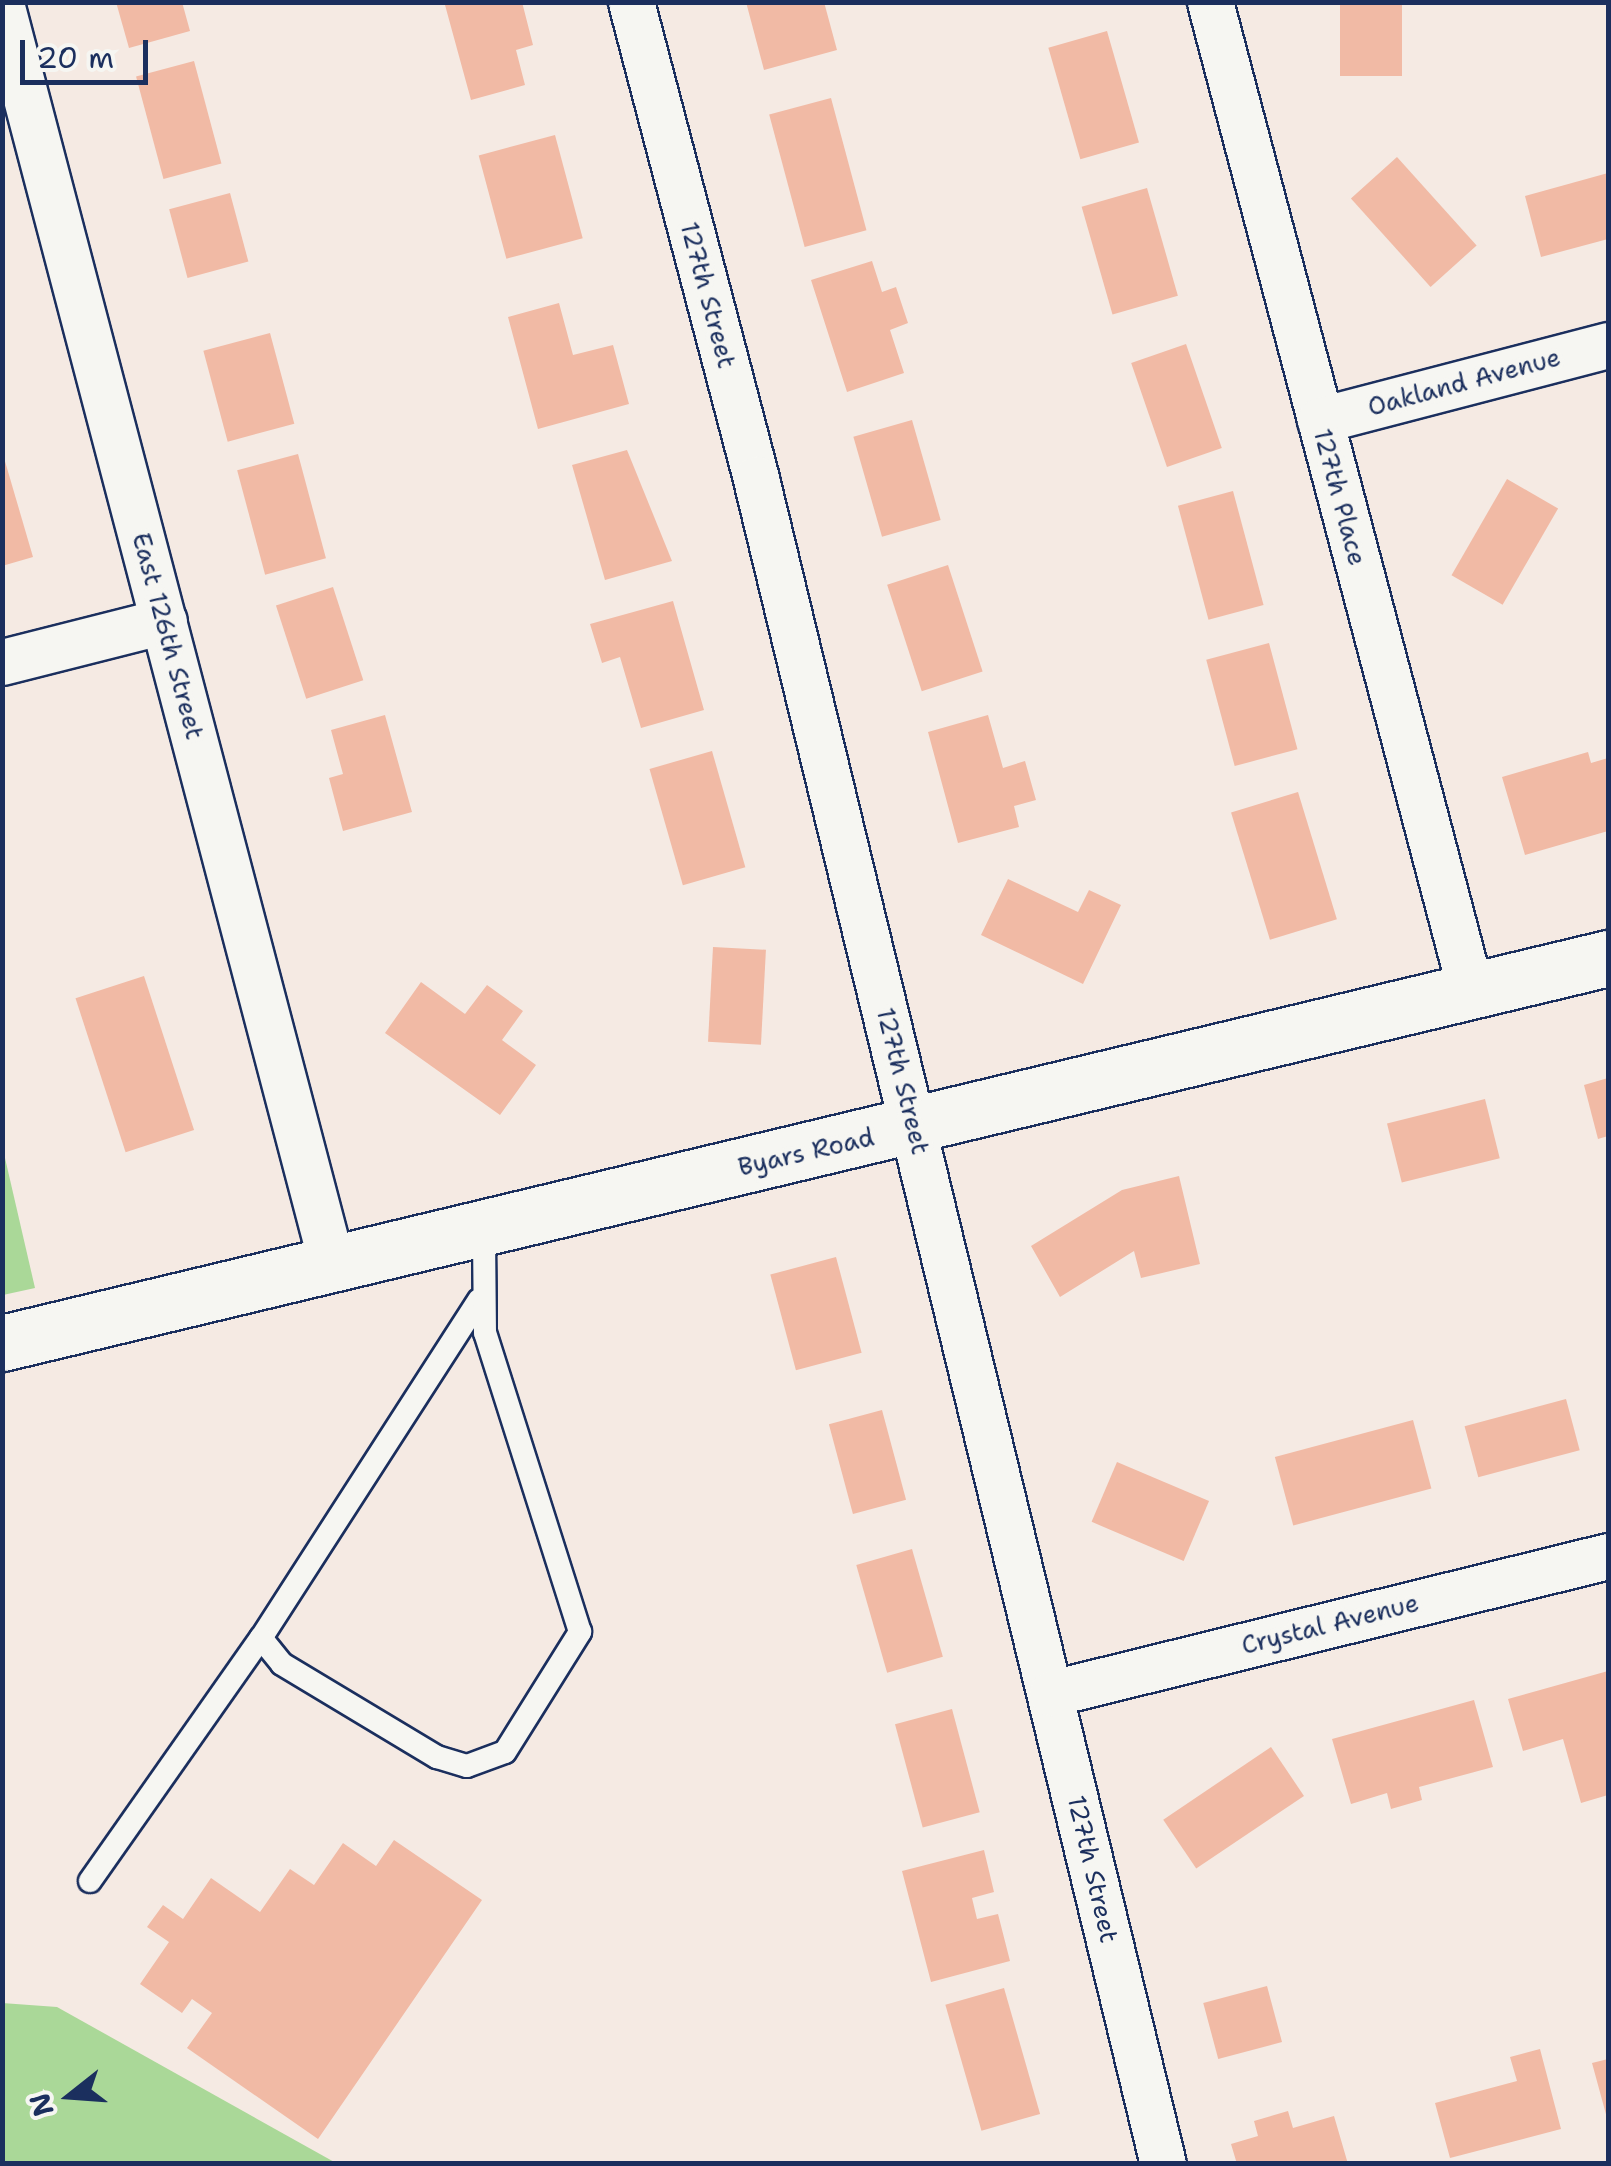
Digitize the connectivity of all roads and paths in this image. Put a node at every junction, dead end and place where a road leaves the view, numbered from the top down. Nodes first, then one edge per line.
1 (630, 2) edge
2 (1210, 2) edge
3 (2, 7) edge
4 (1608, 345) edge
5 (1320, 420) junction
6 (164, 620) junction
7 (2, 662) edge
8 (1608, 958) edge
9 (1471, 992) junction
10 (914, 1126) junction
11 (484, 1229) junction
12 (332, 1265) junction
13 (479, 1300) junction
14 (2, 1344) edge
15 (1608, 1556) edge
16 (262, 1638) junction
17 (1052, 1693) junction
18 (90, 1881) dead end
19 (1163, 2164) edge

1 - 10 street, 127th Street
2 - 5 street, 127th Place
3 - 6 street, East 126th Street
4 - 5 street, Oakland Avenue
5 - 9 street, 127th Place
6 - 7 street
6 - 12 street, East 126th Street
8 - 9 street, Byars Road
9 - 10 street, Byars Road
10 - 11 street, Byars Road
10 - 17 street, 127th Street
11 - 12 street, Byars Road
11 - 13 lane
12 - 14 street, Byars Road
13 - 16 lane
13 - 16 lane
15 - 17 street, Crystal Avenue
16 - 18 lane
17 - 19 street, 127th Street

